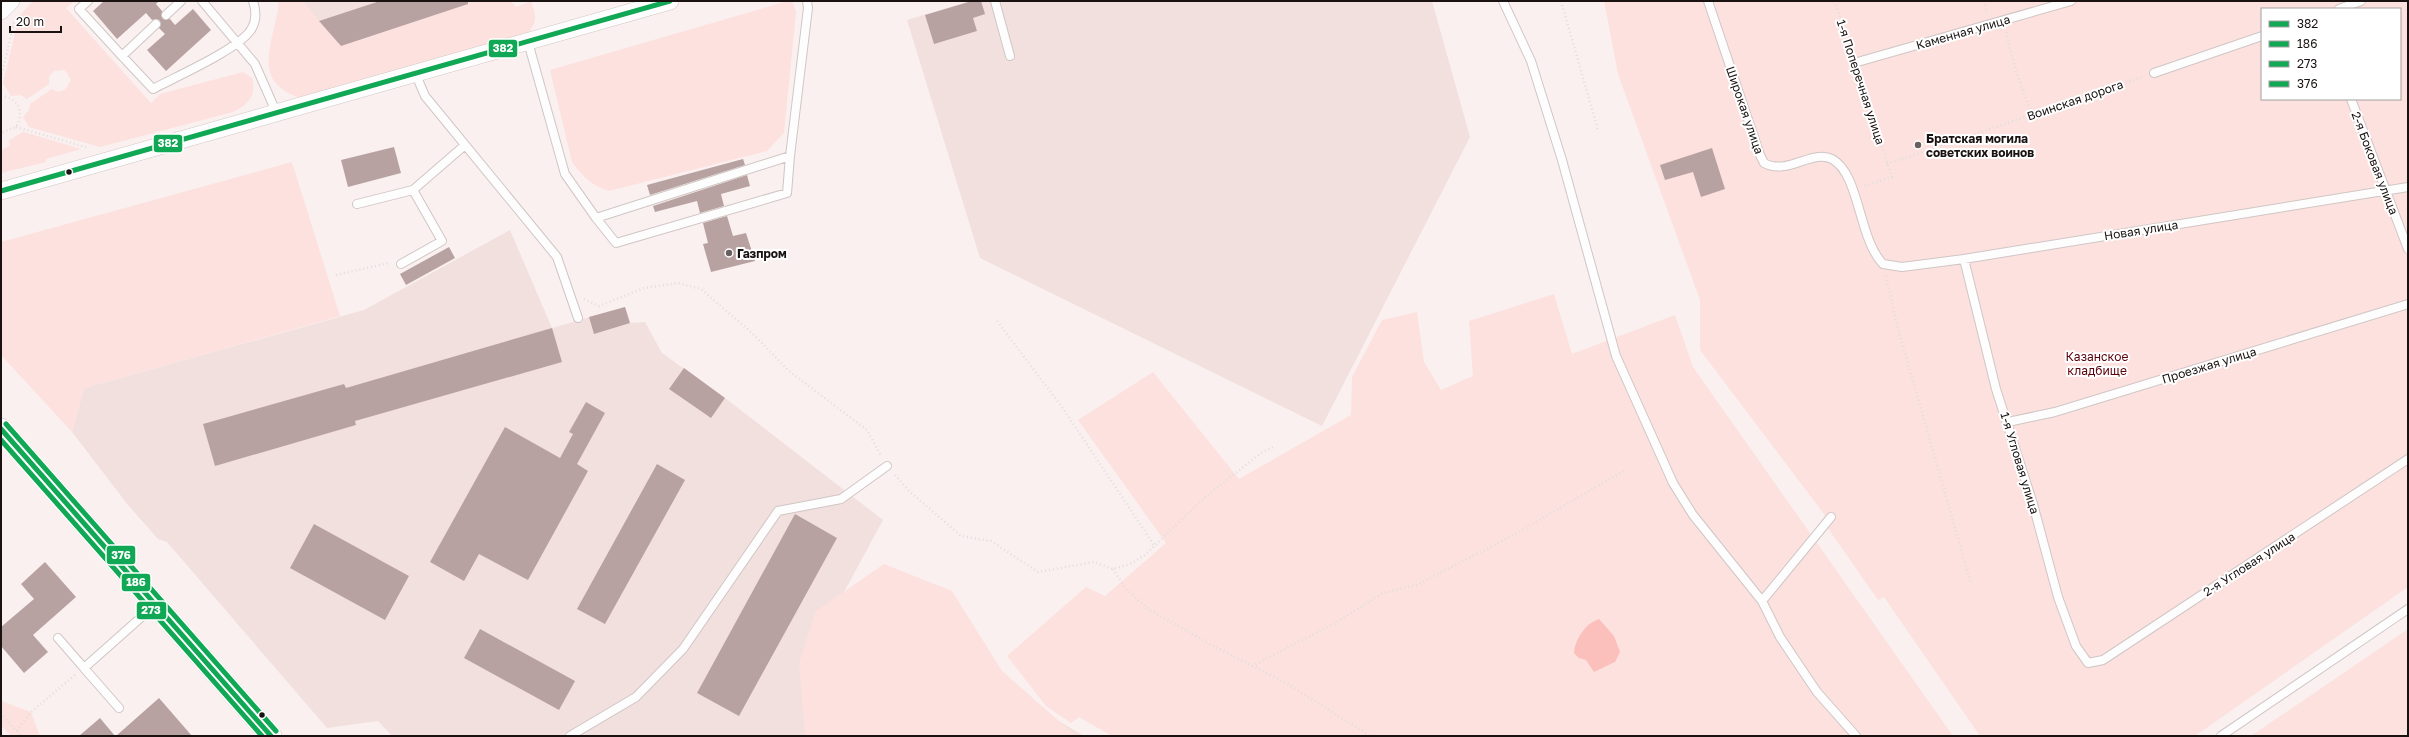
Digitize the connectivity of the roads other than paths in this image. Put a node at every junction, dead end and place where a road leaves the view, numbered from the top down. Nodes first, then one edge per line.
1 (11, 1) edge
2 (88, 1) edge
3 (181, 1) edge
4 (202, 1) edge
5 (253, 1) edge
6 (670, 1) edge
7 (807, 1) edge
8 (995, 1) edge
9 (1503, 1) edge
10 (1708, 1) edge
11 (2071, 1) edge
12 (2361, 1) edge
13 (2342, 8) edge
14 (166, 15) dead end
15 (8, 16) edge
16 (156, 24) dead end
17 (2261, 36) edge
18 (528, 42) junction
19 (238, 44) junction
20 (122, 56) junction
21 (1010, 56) dead end
22 (1854, 63) road end
23 (2154, 73) road end
24 (416, 75) junction
25 (2351, 100) edge
26 (277, 114) junction
27 (465, 145) junction
28 (790, 156) junction
29 (2408, 187) edge
30 (412, 190) junction
31 (1, 191) edge
32 (2387, 191) junction
33 (357, 204) dead end
34 (596, 218) junction
35 (2408, 249) edge
36 (1964, 258) junction
37 (401, 264) road end
38 (1883, 264) joint
39 (2408, 304) edge
40 (578, 318) dead end
41 (2008, 422) junction
42 (1, 429) edge
43 (2408, 459) edge
44 (887, 466) road end
45 (1831, 517) dead end
46 (1762, 601) junction
47 (156, 604) junction
48 (2408, 609) edge
49 (58, 638) dead end
50 (2088, 663) joint
51 (84, 668) junction
52 (119, 708) dead end
53 (271, 736) edge
54 (570, 736) edge
55 (1856, 736) edge
56 (2221, 736) edge

1 - 15 street
2 - 20 lane
3 - 14 lane
4 - 19 lane
5 - 19 lane
6 - 18 street
7 - 28 lane
8 - 21 lane
9 - 46 lane
10 - 38 lane, Широкая улица
11 - 22 lane, Каменная улица
12 - 13 lane
16 - 20 lane
17 - 23 lane
18 - 24 street
18 - 34 lane
19 - 20 lane
19 - 26 lane
24 - 26 street
24 - 27 lane
25 - 32 lane, 2-я Боковая улица
26 - 31 street
27 - 30 lane
27 - 40 lane
28 - 34 lane
28 - 34 lane
29 - 32 lane, Новая улица
30 - 33 lane
30 - 37 lane
32 - 35 lane, 2-я Боковая улица
32 - 36 lane, Новая улица
36 - 38 lane, Новая улица
36 - 41 lane, 1-я Угловая улица
39 - 41 lane, Проезжая улица
41 - 50 lane, 1-я Угловая улица
42 - 47 street
43 - 50 lane, 2-я Угловая улица
44 - 54 lane
45 - 46 lane
46 - 55 lane
47 - 51 lane
47 - 53 street
48 - 56 lane
49 - 51 lane
51 - 52 lane

